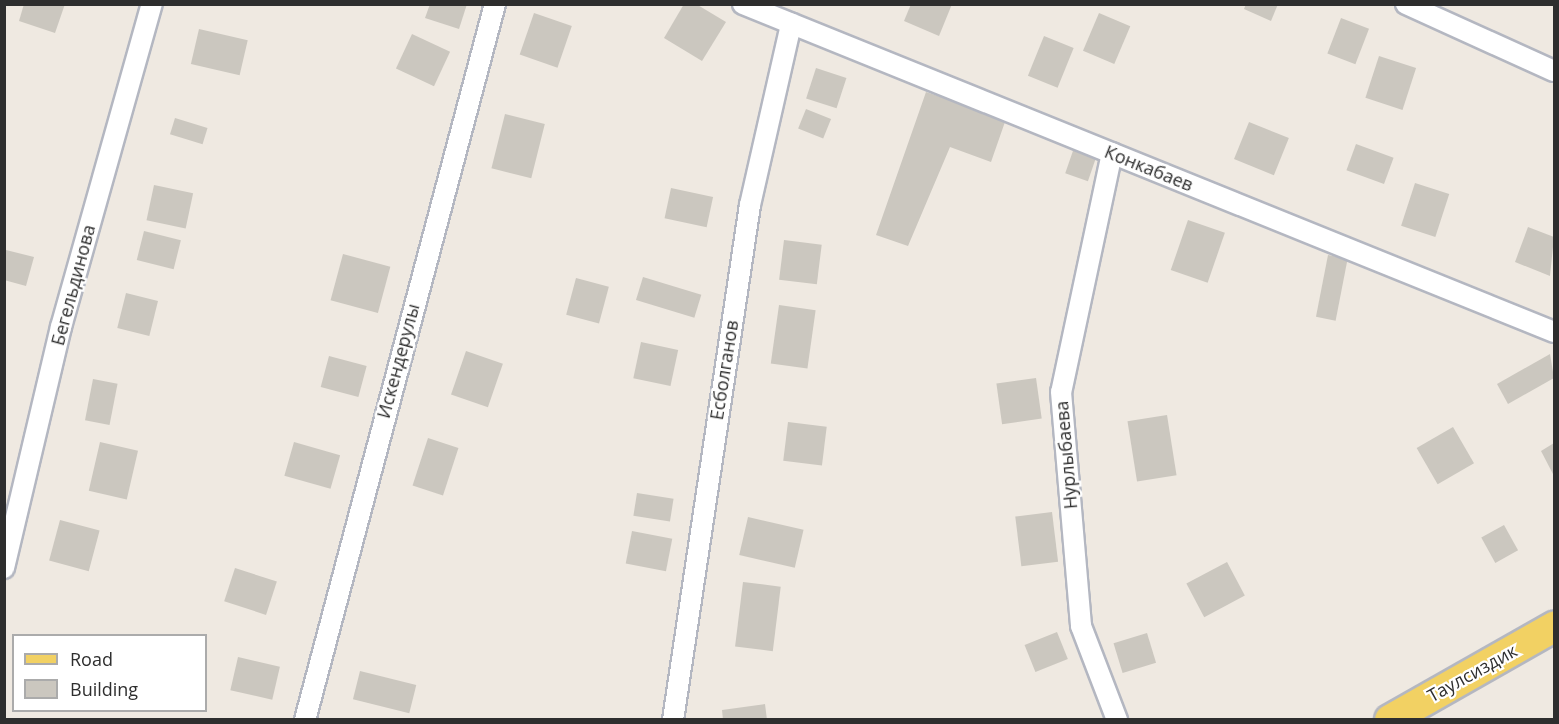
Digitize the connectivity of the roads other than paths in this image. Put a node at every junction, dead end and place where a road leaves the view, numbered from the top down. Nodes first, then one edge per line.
1 (152, 4) edge
2 (495, 4) edge
3 (743, 4) edge
4 (1407, 4) edge
5 (791, 24) junction
6 (1554, 71) edge
7 (1113, 153) junction
8 (1554, 332) edge
9 (4, 568) edge
10 (1554, 627) edge
11 (305, 720) edge
12 (673, 720) edge
13 (1117, 720) edge
14 (1390, 720) edge

1 - 9 street, Бегельдинова
2 - 11 street, Искендерулы
3 - 5 street, Конкабаев
4 - 6 street
5 - 7 street, Конкабаев
5 - 12 street, Есболганов
7 - 8 street, Конкабаев
7 - 13 street, Нурлыбаева
10 - 14 main road, Таулсиздик

